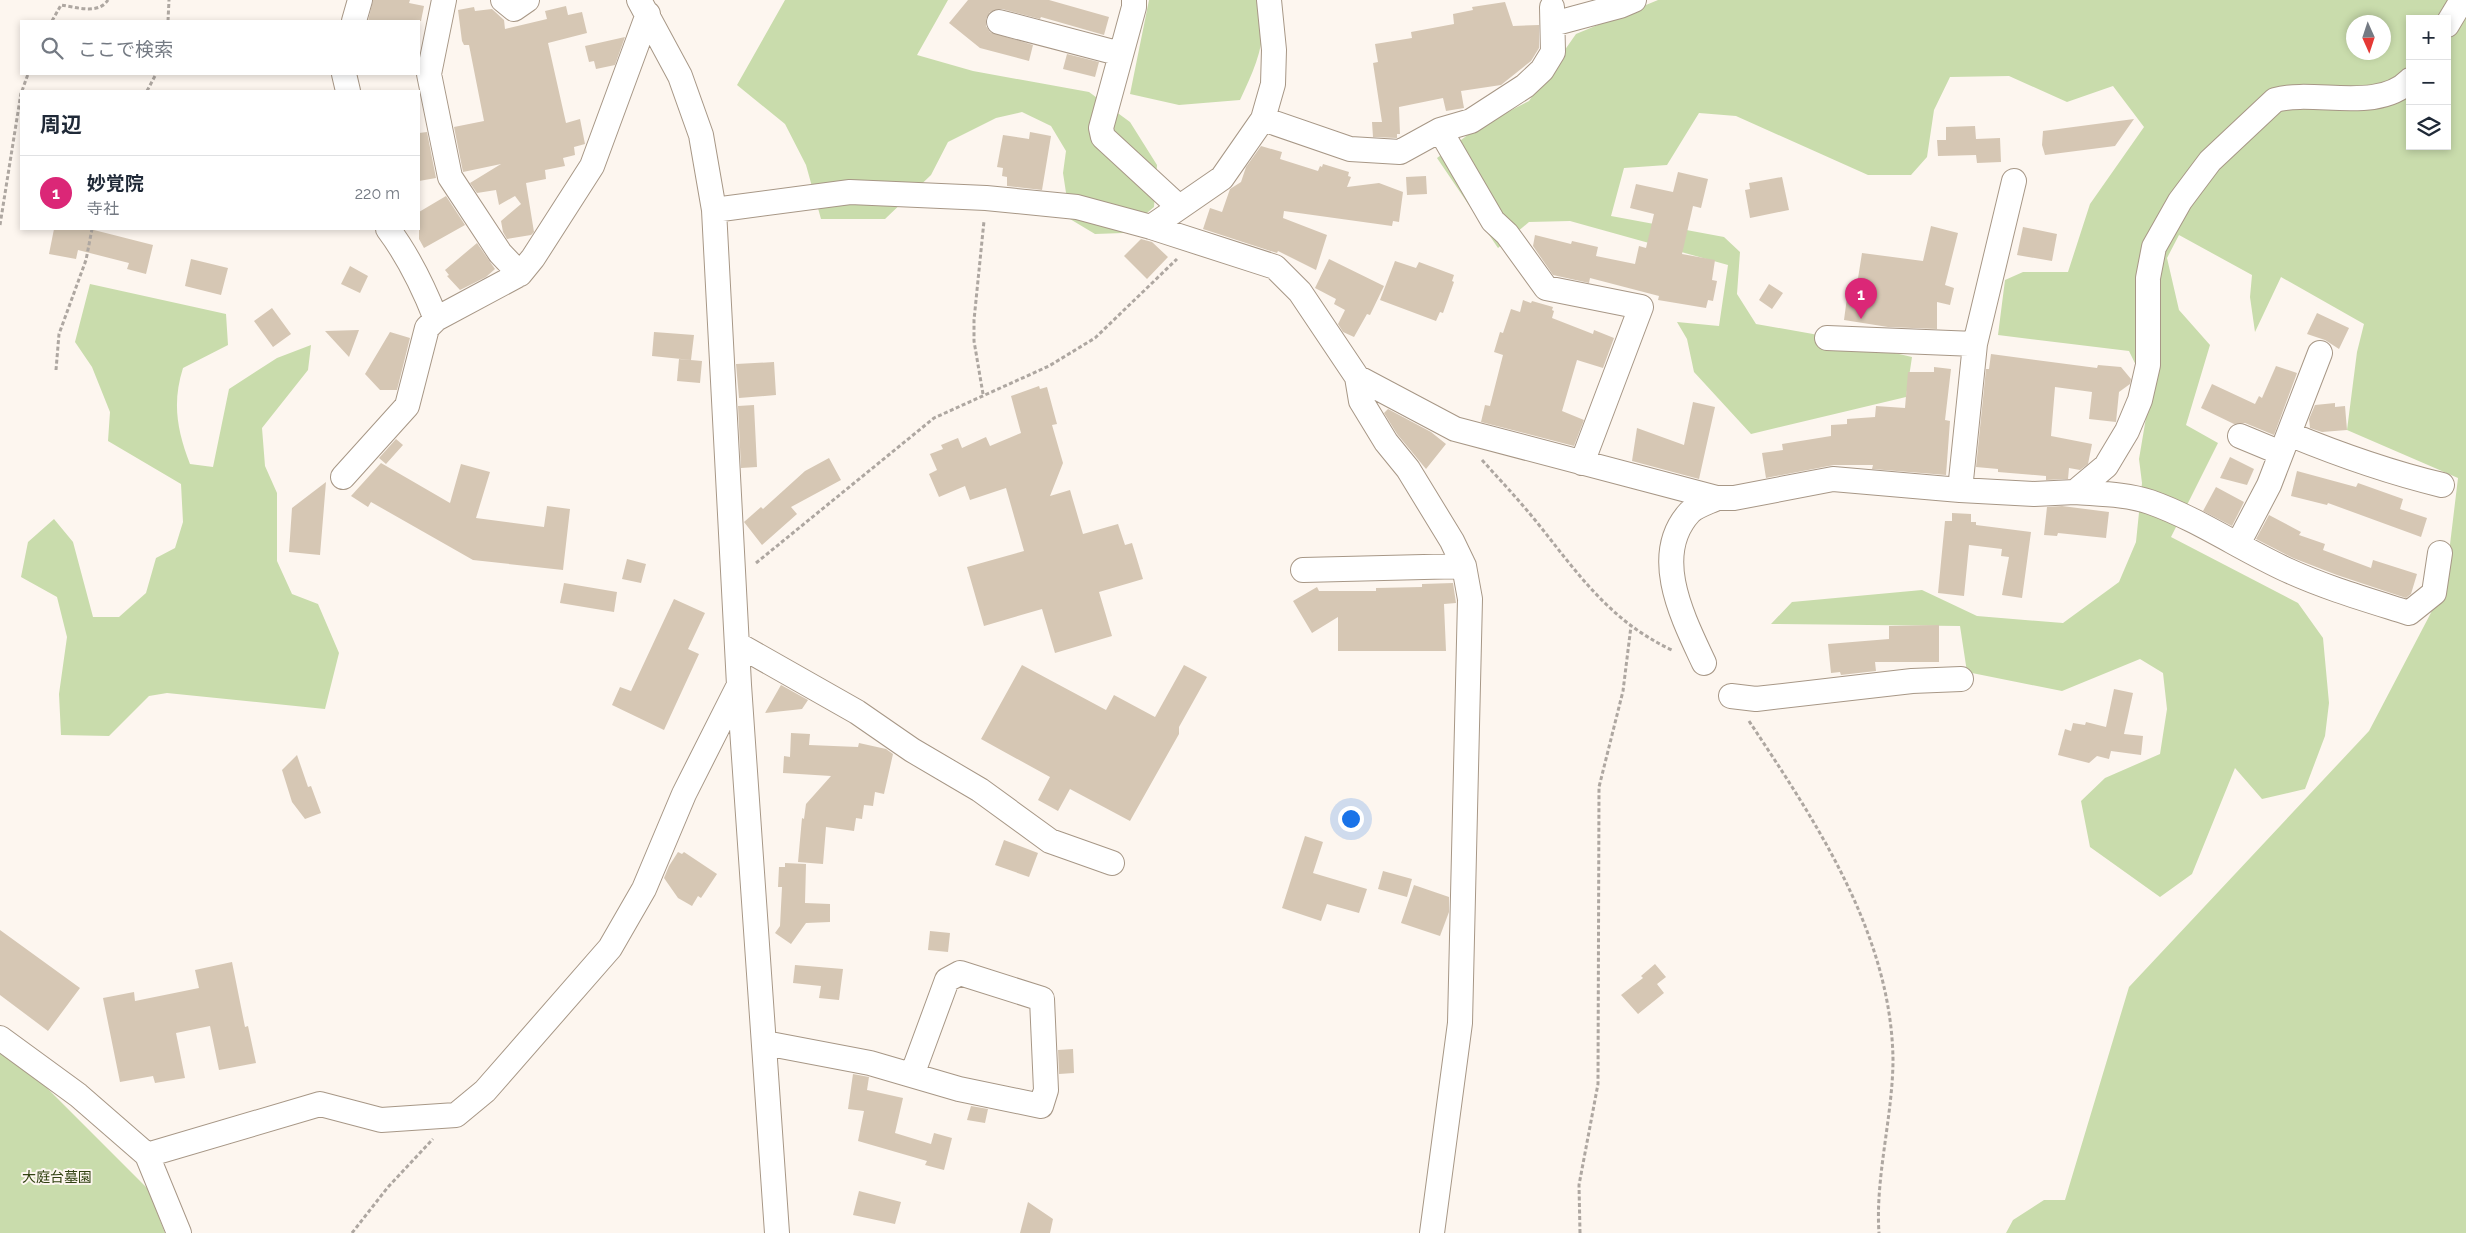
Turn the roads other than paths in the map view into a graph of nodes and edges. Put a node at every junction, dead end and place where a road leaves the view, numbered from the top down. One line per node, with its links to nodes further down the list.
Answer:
1 (360, 0): 11 (street)
2 (444, 0): 24 (street)
3 (503, 0): 4 (street)
4 (527, 0)
5 (1134, 0): 13 (street)
6 (1269, 0): 17 (street)
7 (1634, 0): 18 (street)
8 (2462, 0): 10 (street)
9 (644, 7): 21 (street); 24 (street)
10 (2451, 18)
11 (354, 20)
12 (999, 22): 13 (street)
13 (1121, 54): 20 (street)
14 (344, 75): 16 (street)
15 (2406, 82): 36 (street)
16 (348, 90)
17 (1262, 118): 18 (street); 20 (street)
18 (1440, 130): 32 (street)
19 (2014, 181): 27 (street)
20 (1179, 207): 22 (street)
21 (714, 210): 22 (street); 42 (street)
22 (1152, 227): 29 (street)
23 (389, 230): 25 (street)
24 (520, 274): 25 (street)
25 (436, 319): 33 (street)
26 (1827, 338): 27 (street)
27 (1974, 344): 35 (street)
28 (2320, 353): 31 (street)
29 (1357, 377): 32 (street); 40 (street)
30 (2240, 436): 31 (street)
31 (2285, 443): 34 (street); 38 (street)
32 (1582, 464): 37 (street)
33 (343, 477)
34 (2442, 485)
35 (1960, 490): 36 (street); 37 (street)
36 (2075, 492): 38 (street)
37 (1717, 498): 43 (street)
38 (2238, 544): 39 (street)
39 (2440, 553)
40 (1464, 566): 41 (street); 54 (street)
41 (1303, 570)
42 (737, 644): 45 (street); 47 (street)
43 (1704, 662)
44 (1961, 679): 46 (street)
45 (739, 685): 49 (street); 51 (street)
46 (1732, 696)
47 (1112, 863)
48 (0, 1038): 51 (street)
49 (765, 1043): 50 (street); 53 (street)
50 (912, 1075): 50 (street)
51 (147, 1156): 52 (street)
52 (179, 1233)
53 (778, 1233)
54 (1432, 1233)

